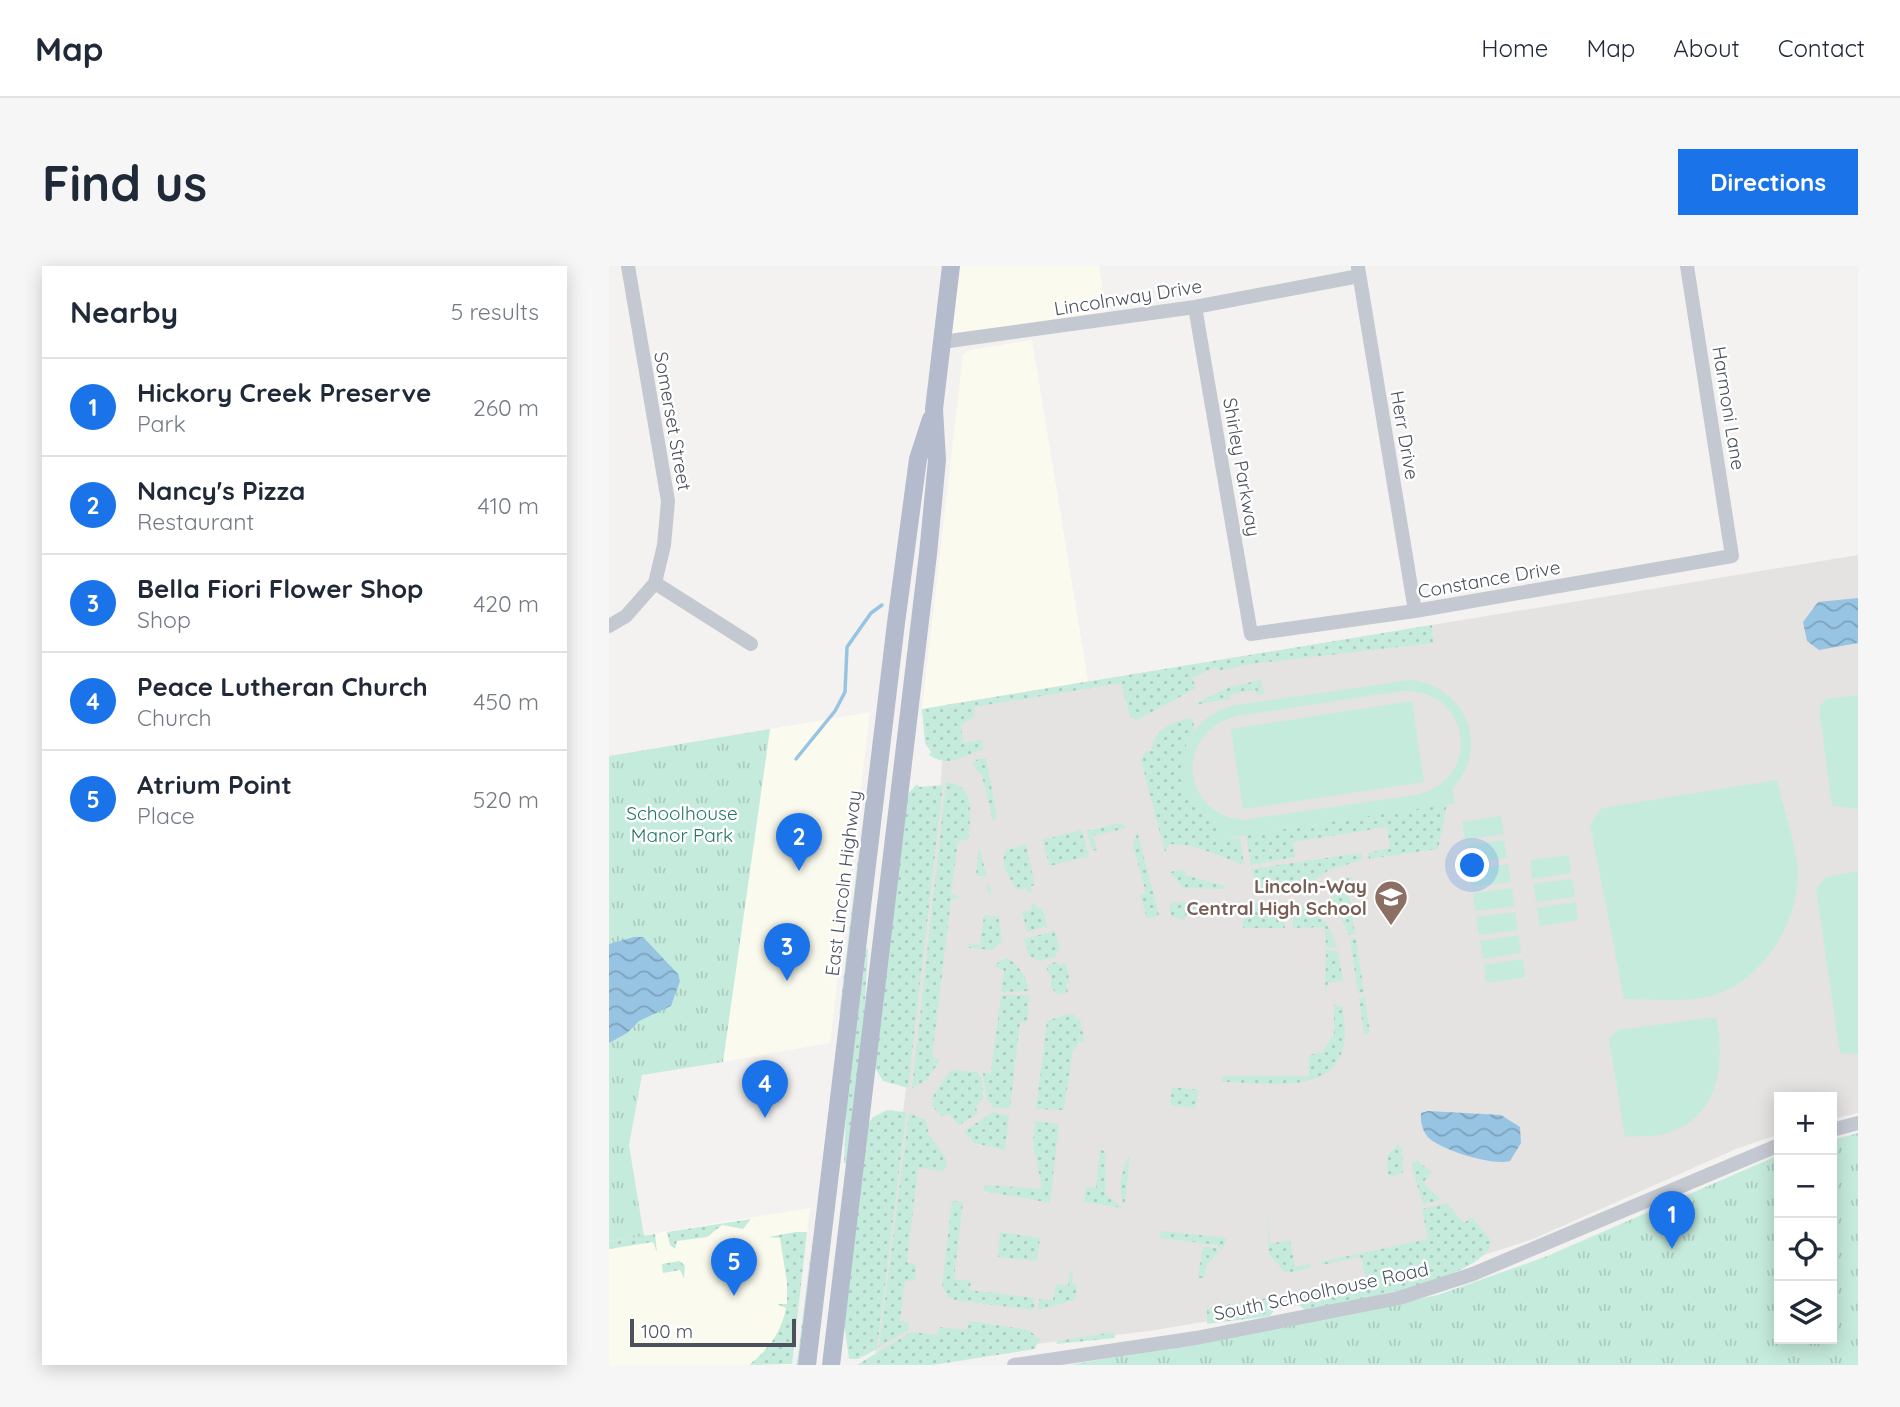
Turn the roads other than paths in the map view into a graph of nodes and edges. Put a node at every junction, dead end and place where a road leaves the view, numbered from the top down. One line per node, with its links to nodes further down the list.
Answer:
1 (628, 266): 9 (street, Somerset Street)
2 (951, 266): 6 (main road, East Lincoln Highway)
3 (1687, 266): 8 (street, Harmoni Lane)
4 (1358, 271): 5 (street, Lincolnway Drive); 10 (street, Herr Drive)
5 (1195, 307): 6 (street, Lincolnway Drive); 12 (street, Shirley Parkway)
6 (942, 342): 7 (main road, East Lincoln Highway)
7 (935, 409): 17 (main road, East Lincoln Highway); 18 (main road, East Lincoln Highway)
8 (1732, 556): 10 (street, Constance Drive)
9 (655, 583): 11 (street); 13 (street)
10 (1415, 611): 12 (street, Constance Drive)
11 (609, 626)
12 (1251, 634)
13 (751, 645)
14 (1858, 1123): 15 (street)
15 (1837, 1129)
16 (1774, 1148): 19 (street, South Schoolhouse Road)
17 (807, 1365)
18 (831, 1365)
19 (1014, 1365)

